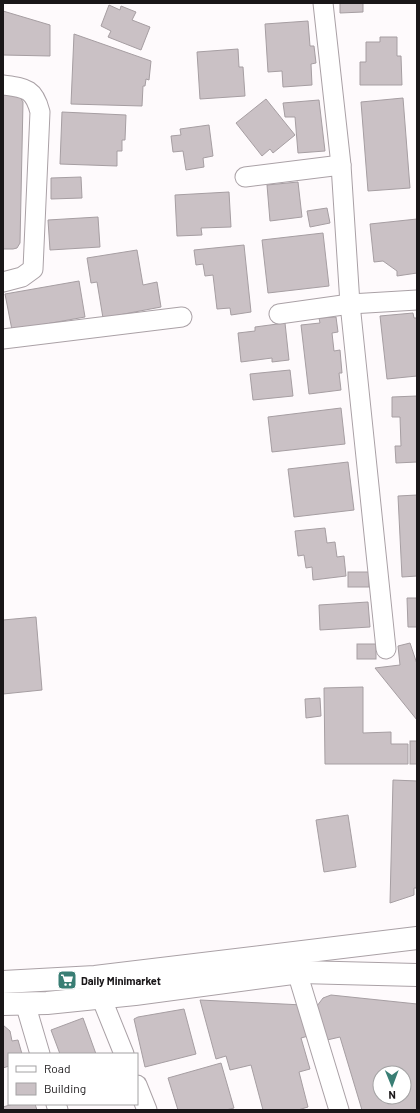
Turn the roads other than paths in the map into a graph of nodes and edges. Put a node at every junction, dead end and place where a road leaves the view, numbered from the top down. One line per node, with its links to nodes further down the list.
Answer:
1 (323, 3): 3 (street)
2 (3, 85): 5 (street)
3 (341, 165): 4 (street); 7 (street)
4 (245, 178)
5 (3, 282)
6 (417, 300): 7 (street)
7 (350, 304): 8 (street); 11 (street)
8 (279, 314)
9 (182, 317): 10 (street)
10 (3, 339)
11 (386, 649)
12 (417, 938): 15 (main road)
13 (297, 972): 14 (main road); 16 (main road); 23 (street)
14 (417, 975)
15 (3, 982)
16 (101, 997): 17 (main road); 20 (street)
17 (25, 1003): 18 (main road); 19 (street)
18 (3, 1004)
19 (40, 1053)
20 (124, 1053)
21 (138, 1087): 22 (street)
22 (148, 1110)
23 (339, 1110)

